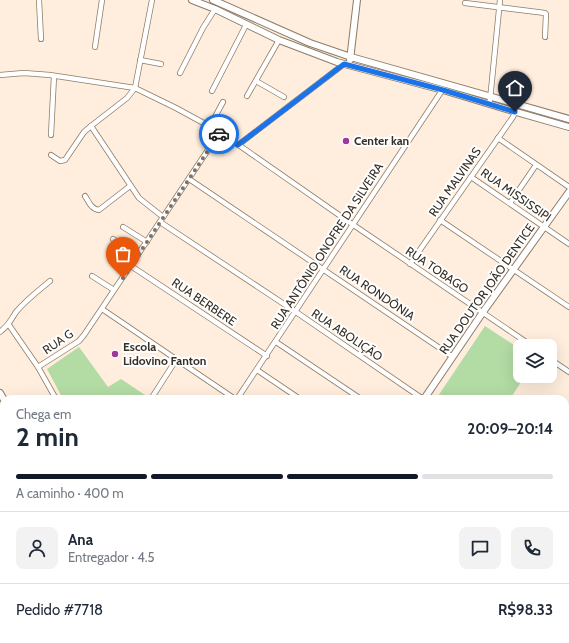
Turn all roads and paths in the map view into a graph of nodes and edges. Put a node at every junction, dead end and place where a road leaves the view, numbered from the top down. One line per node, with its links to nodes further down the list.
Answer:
1 (39, 0): 14 (street)
2 (102, 0): 16 (street)
3 (152, 0): 18 (street)
4 (192, 0): 11 (main road)
5 (213, 0): 8 (main road)
6 (357, 0): 17 (main road)
7 (500, 0): 10 (street)
8 (222, 2): 17 (main road)
9 (465, 3): 10 (street)
10 (499, 8): 13 (street); 30 (street)
11 (215, 9): 12 (main road); 21 (street)
12 (246, 25): 15 (main road); 27 (street)
13 (545, 37)
14 (41, 38)
15 (279, 40): 20 (main road); 24 (street)
16 (95, 47)
17 (351, 57): 20 (main road); 25 (main road)
18 (140, 60): 19 (street); 26 (street)
19 (161, 64)
20 (346, 65): 25 (main road); 45 (street)
21 (180, 73)
22 (0, 75): 23 (street, RUA TOBAGO)
23 (54, 76): 26 (street, RUA TOBAGO); 43 (street)
24 (256, 81): 28 (street); 29 (street)
25 (444, 87): 30 (main road); 33 (main road); 58 (street, RUA ANTÔNIO ONOFRE DA SILVEIRA)
26 (135, 88): 39 (street); 40 (street, RUA TOBAGO)
27 (212, 91)
28 (247, 96)
29 (284, 97)
30 (490, 97): 31 (main road); 33 (street)
31 (507, 101): 34 (main road); 35 (main road)
32 (223, 102): 40 (street)
33 (489, 104): 34 (main road)
34 (506, 109): 36 (main road)
35 (533, 109): 37 (main road); 38 (main road)
36 (515, 112): 37 (main road); 44 (street, RUA MALVINAS)
37 (532, 116): 41 (main road)
38 (569, 119)
39 (91, 126): 46 (street); 50 (street)
40 (210, 126): 42 (street, RUA TOBAGO)
41 (569, 126)
42 (220, 132): 45 (street, RUA TOBAGO); 49 (street, RUA G)
43 (51, 135)
44 (498, 138): 47 (street); 48 (street, RUA MALVINAS)
45 (238, 145): 58 (street, RUA TOBAGO)
46 (51, 155)
47 (536, 165): 51 (street); 54 (street)
48 (471, 177): 54 (street, RUA MISSISSIPI); 56 (street, RUA MALVINAS)
49 (189, 179): 55 (street, RUA G); 67 (street, RUA RONDÔNIA)
50 (130, 186): 53 (street); 55 (street)
51 (569, 187)
52 (569, 192): 60 (main road, RUA DOUTOR JOÃO DENTICE)
53 (85, 196)
54 (510, 203): 60 (street, RUA MISSISSIPI)
55 (163, 217): 57 (street, RUA G)
56 (440, 220): 65 (street, RUA MALVINAS); 68 (street)
57 (160, 222): 62 (street, RUA G); 74 (street, RUA ABOLIÇÃO)
58 (352, 224): 65 (street, RUA TOBAGO); 67 (street, RUA ANTÔNIO ONOFRE DA SILVEIRA)
59 (123, 227): 62 (street)
60 (544, 227): 63 (street, RUA MISSISSIPI); 68 (main road, RUA DOUTOR JOÃO DENTICE)
61 (113, 239): 64 (street)
62 (147, 242): 64 (street, RUA G)
63 (569, 244)
64 (138, 255): 66 (street, RUA G)
65 (410, 264): 75 (street, RUA TOBAGO)
66 (131, 266): 71 (street, RUA G); 80 (street, RUA BERBERE)
67 (323, 269): 74 (street, RUA ANTÔNIO ONOFRE DA SILVEIRA); 81 (street, RUA RONDÔNIA)
68 (513, 269): 72 (street); 75 (main road, RUA DOUTOR JOÃO DENTICE)
69 (92, 276): 71 (street)
70 (50, 281): 76 (street)
71 (114, 290): 73 (street, RUA G)
72 (569, 307)
73 (102, 309): 82 (street); 84 (street, RUA G)
74 (296, 312): 79 (street, RUA ANTÔNIO ONOFRE DA SILVEIRA); 93 (street, RUA ABOLIÇÃO)
75 (483, 312): 78 (street, RUA TOBAGO); 81 (main road, RUA DOUTOR JOÃO DENTICE)
76 (9, 325): 77 (street); 84 (street)
77 (0, 332)
78 (522, 339)
79 (276, 342): 80 (street, RUA ANTÔNIO ONOFRE DA SILVEIRA); 92 (street)
80 (267, 356): 85 (street, RUA ANTÔNIO ONOFRE DA SILVEIRA)
81 (453, 357): 94 (main road, RUA DOUTOR JOÃO DENTICE)
82 (176, 360): 88 (street); 89 (street)
83 (557, 364): 86 (street)
84 (38, 367): 87 (street)
85 (257, 370): 90 (street, RUA ANTÔNIO ONOFRE DA SILVEIRA); 91 (street)
86 (569, 372)
87 (54, 395)
88 (154, 395)
89 (228, 395)
90 (236, 395)
91 (294, 395)
92 (355, 395)
93 (418, 395)
94 (427, 395)

